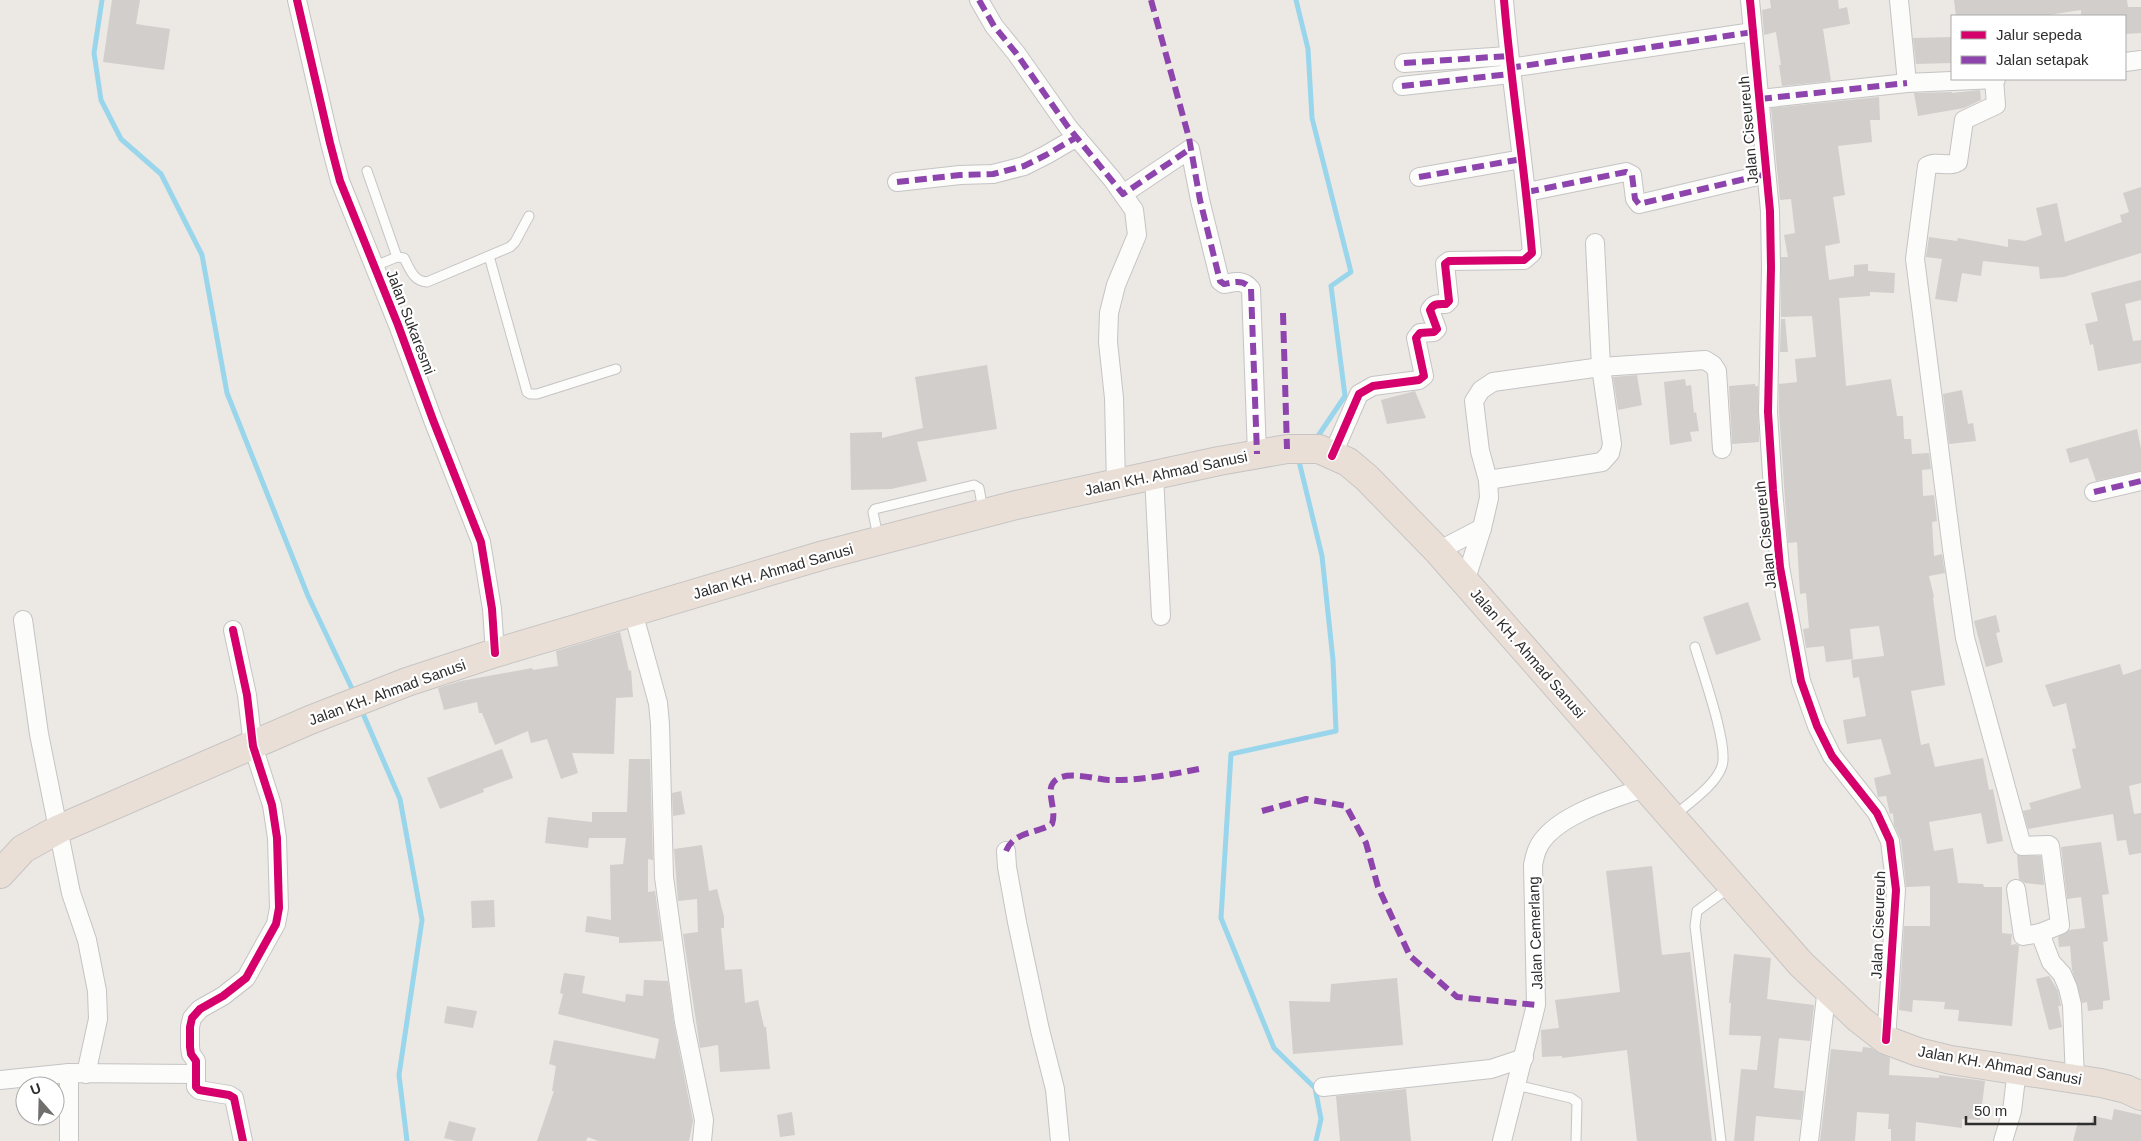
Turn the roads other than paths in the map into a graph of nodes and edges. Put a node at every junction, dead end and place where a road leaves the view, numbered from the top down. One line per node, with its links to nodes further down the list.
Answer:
1 (297, 0): 28 (street, Jalan Sukaresmi)
2 (979, 0): 16 (street)
3 (1504, 0): 10 (street)
4 (1750, 0): 6 (street, Jalan Ciseureuh)
5 (1899, 0): 13 (street)
6 (1753, 32): 10 (street); 15 (street, Jalan Ciseureuh)
7 (2141, 60): 8 (street)
8 (2126, 62)
9 (1404, 63): 10 (street)
10 (1509, 66): 14 (street); 17 (street)
11 (1973, 80): 13 (street)
12 (1995, 80): 56 (street)
13 (1907, 83): 15 (street)
14 (1402, 86)
15 (1760, 99): 19 (street, Jalan Ciseureuh)
16 (1077, 137): 21 (street); 23 (street)
17 (1522, 159): 20 (street); 22 (street)
18 (367, 171): 27 (lane)
19 (1766, 174): 22 (street); 58 (street, Jalan Ciseureuh)
20 (1419, 177)
21 (898, 182)
22 (1527, 192): 32 (street)
23 (1123, 194): 33 (street); 37 (street)
24 (529, 216): 26 (lane)
25 (1595, 243): 29 (street)
26 (489, 256): 27 (lane); 30 (lane)
27 (397, 257): 28 (lane)
28 (375, 266): 47 (street, Jalan Sukaresmi)
29 (1601, 366): 31 (street); 35 (street); 35 (street)
30 (616, 369)
31 (1722, 449)
32 (1326, 453): 33 (highway, Jalan KH. Ahmad Sanusi); 40 (highway, Jalan KH. Ahmad Sanusi)
33 (1256, 454): 34 (highway, Jalan KH. Ahmad Sanusi)
34 (1154, 475): 37 (highway, Jalan KH. Ahmad Sanusi); 43 (street)
35 (1488, 480): 39 (street)
36 (2141, 481): 38 (street)
37 (1116, 484): 42 (highway, Jalan KH. Ahmad Sanusi)
38 (2094, 492)
39 (1482, 528): 40 (street); 41 (street)
40 (1438, 551): 41 (highway, Jalan KH. Ahmad Sanusi)
41 (1465, 582): 49 (highway, Jalan KH. Ahmad Sanusi)
42 (633, 612): 47 (highway, Jalan KH. Ahmad Sanusi); 70 (street)
43 (1161, 616)
44 (22, 620): 51 (street)
45 (233, 630): 48 (street)
46 (1695, 647): 50 (lane)
47 (495, 653): 48 (highway, Jalan KH. Ahmad Sanusi)
48 (253, 746): 51 (highway, Jalan KH. Ahmad Sanusi); 62 (street)
49 (1645, 788): 50 (highway, Jalan KH. Ahmad Sanusi); 59 (street, Jalan Cemerlang)
50 (1673, 817): 54 (highway, Jalan KH. Ahmad Sanusi)
51 (59, 829): 53 (highway, Jalan KH. Ahmad Sanusi); 61 (street)
52 (1006, 851): 71 (street)
53 (0, 874)
54 (1732, 886): 57 (highway, Jalan KH. Ahmad Sanusi); 74 (lane)
55 (2016, 889): 56 (street)
56 (2040, 933): 63 (street)
57 (1827, 988): 58 (highway, Jalan KH. Ahmad Sanusi); 75 (street)
58 (1886, 1040): 60 (highway, Jalan KH. Ahmad Sanusi)
59 (1524, 1058): 65 (street, Jalan Cemerlang); 66 (street)
60 (2017, 1070): 63 (highway, Jalan KH. Ahmad Sanusi); 76 (street)
61 (77, 1074): 62 (street); 64 (street); 68 (street)
62 (196, 1074): 69 (street)
63 (2074, 1079): 67 (highway, Jalan KH. Ahmad Sanusi)
64 (0, 1080)
65 (1516, 1085): 72 (street, Jalan Cemerlang); 73 (lane)
66 (1323, 1087)
67 (2141, 1096)
68 (69, 1141)
69 (243, 1141)
70 (702, 1141)
71 (1060, 1141)
72 (1502, 1141)
73 (1576, 1141)
74 (1721, 1141)
75 (1809, 1141)
76 (2003, 1141)

